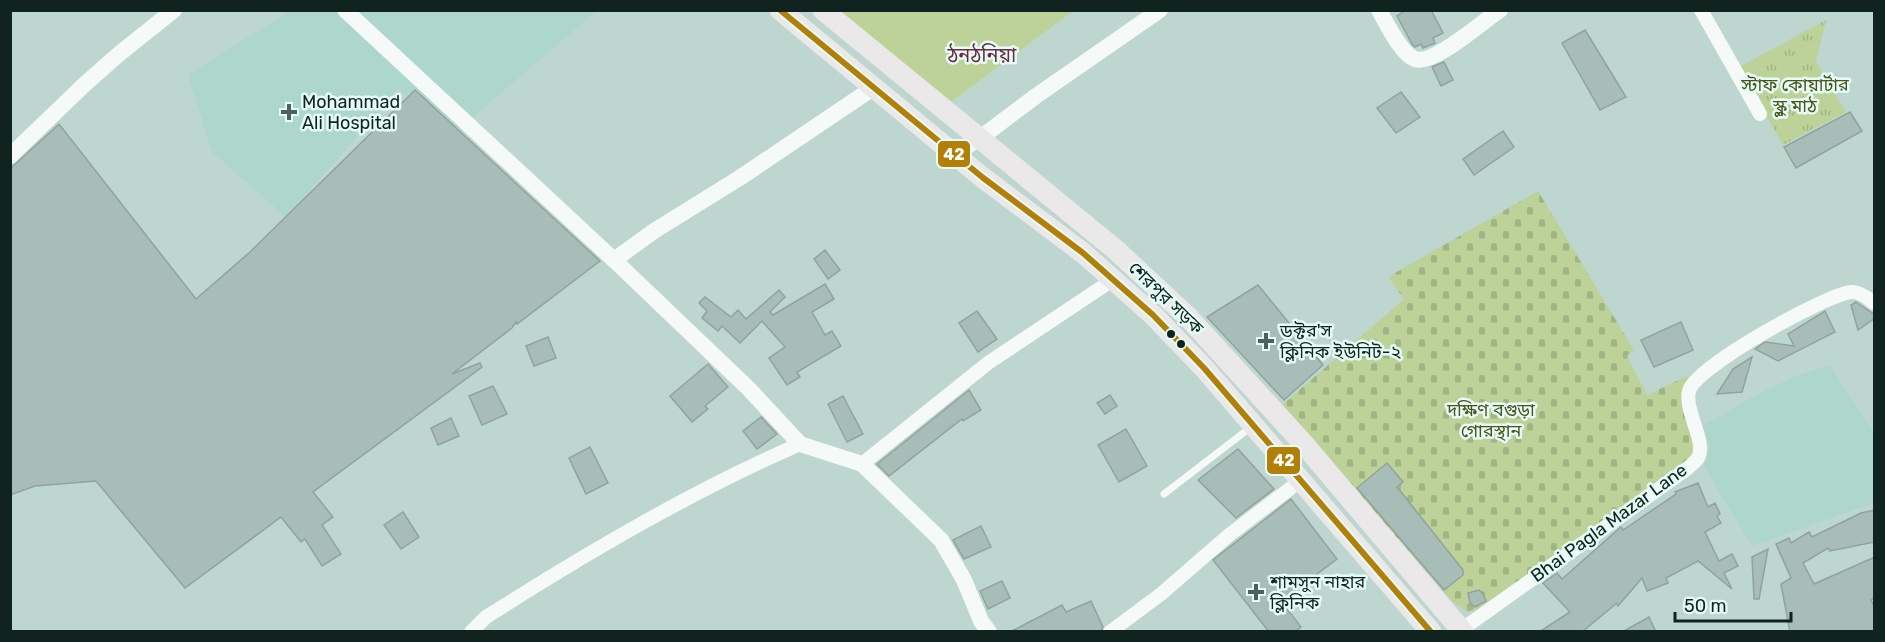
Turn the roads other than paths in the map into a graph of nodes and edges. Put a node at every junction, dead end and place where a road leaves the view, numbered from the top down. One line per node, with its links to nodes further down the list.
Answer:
1 (174, 10): 13 (street)
2 (345, 10): 14 (street)
3 (780, 10): 9 (highway, শেরপুর সড়ক)
4 (823, 10): 11 (highway, শেরপুর সড়ক)
5 (1161, 10): 11 (street)
6 (1379, 10): 7 (street)
7 (1500, 10)
8 (1701, 10): 10 (street)
9 (873, 88): 12 (highway, শেরপুর সড়ক); 14 (street)
10 (1760, 114)
11 (979, 139): 12 (street); 22 (highway, শেরপুর সড়ক)
12 (954, 154): 15 (highway, শেরপুর সড়ক)
13 (10, 156)
14 (614, 260): 18 (street)
15 (1114, 279): 17 (highway, শেরপুর সড়ক); 19 (street)
16 (1875, 303): 22 (street, Bhai Pagla Mazar Lane)
17 (1253, 426): 20 (highway, শেরপুর সড়ক); 21 (lane)
18 (800, 444): 19 (street); 23 (street)
19 (862, 464): 24 (street)
20 (1300, 481): 25 (street); 26 (highway, শেরপুর সড়ক)
21 (1164, 494)
22 (1462, 631)
23 (471, 632)
24 (989, 632)
25 (1110, 632)
26 (1431, 632)

